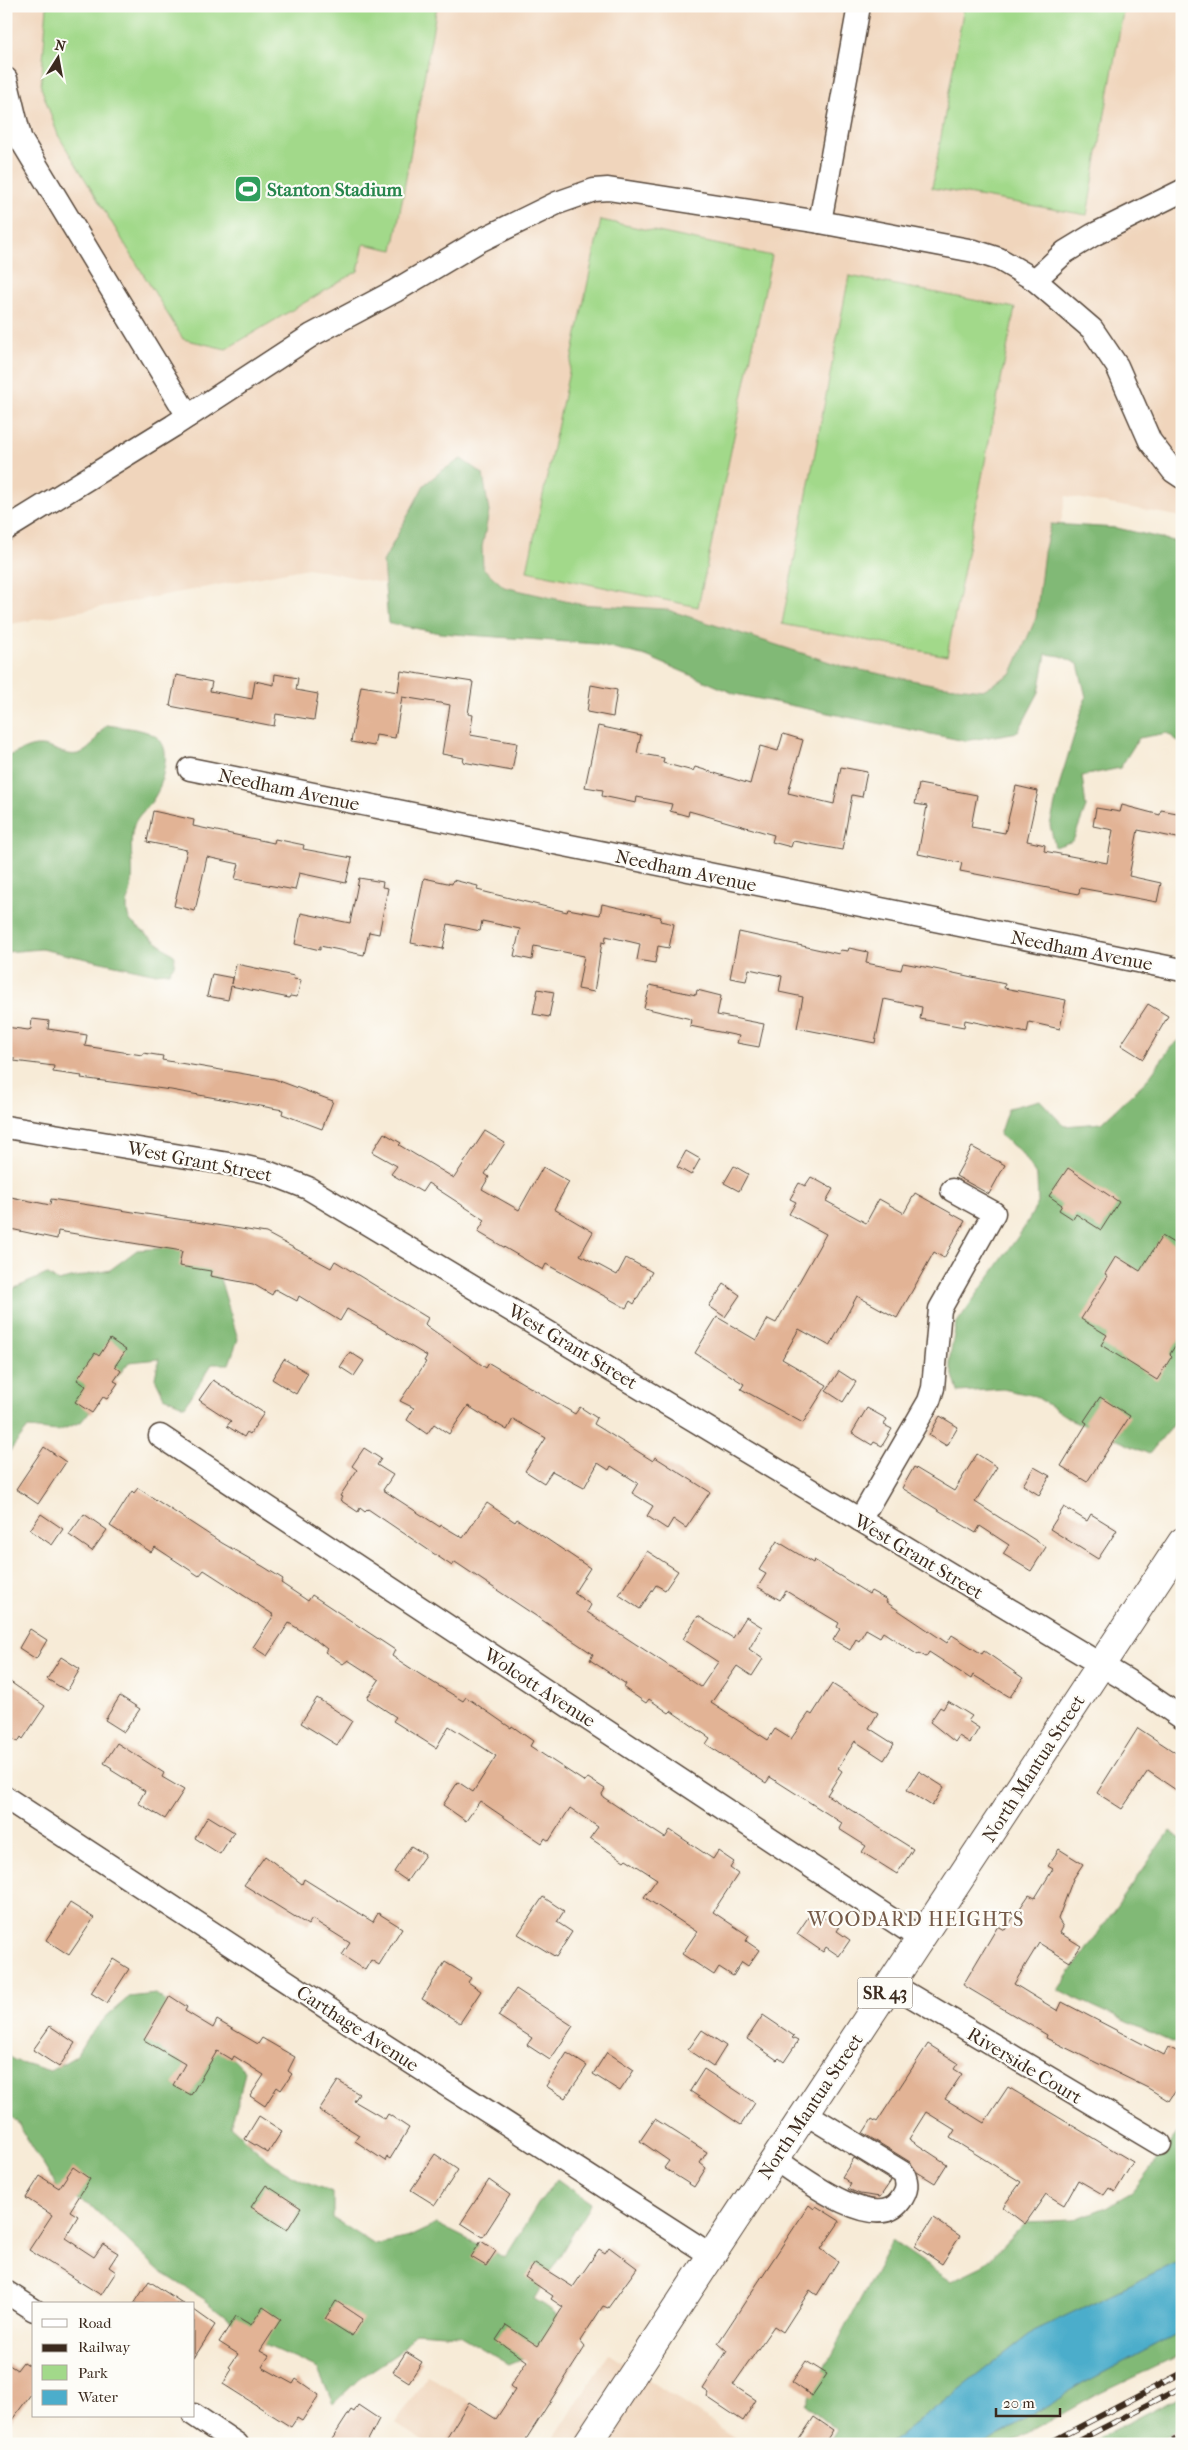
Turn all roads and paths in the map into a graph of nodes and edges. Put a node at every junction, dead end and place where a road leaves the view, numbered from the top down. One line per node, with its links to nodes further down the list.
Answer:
1 (859, 6): 6 (street)
2 (6, 79): 4 (street)
3 (6, 123): 4 (street)
4 (21, 140): 8 (street)
5 (1182, 191): 7 (street)
6 (820, 222): 7 (street); 8 (street)
7 (1034, 280): 9 (street)
8 (188, 416): 10 (street)
9 (1182, 477)
10 (6, 529)
11 (190, 769): 12 (street, Needham Avenue)
12 (1182, 970)
13 (6, 1127): 16 (street, West Grant Street)
14 (952, 1190): 16 (street)
15 (160, 1436): 21 (street, Wolcott Avenue)
16 (860, 1520): 18 (street, West Grant Street)
17 (1182, 1542): 18 (main road, North Mantua Street / SR 43)
18 (1101, 1665): 19 (street, West Grant Street); 21 (main road, North Mantua Street / SR 43)
19 (1182, 1718)
20 (6, 1798): 26 (street, Carthage Avenue)
21 (921, 1938): 22 (main road, North Mantua Street / SR 43)
22 (891, 1984): 23 (main road, North Mantua Street / SR 43); 24 (street, Riverside Court)
23 (805, 2113): 25 (main road, North Mantua Street / SR 43); 25 (street)
24 (1160, 2144)
25 (775, 2159): 26 (main road, North Mantua Street / SR 43)
26 (712, 2256): 32 (main road, North Mantua Street / SR 43)
27 (6, 2292): 28 (street)
28 (32, 2309)
29 (195, 2416): 31 (street)
30 (1182, 2434): 33 (path)
31 (238, 2444)
32 (587, 2444)
33 (1164, 2444)

